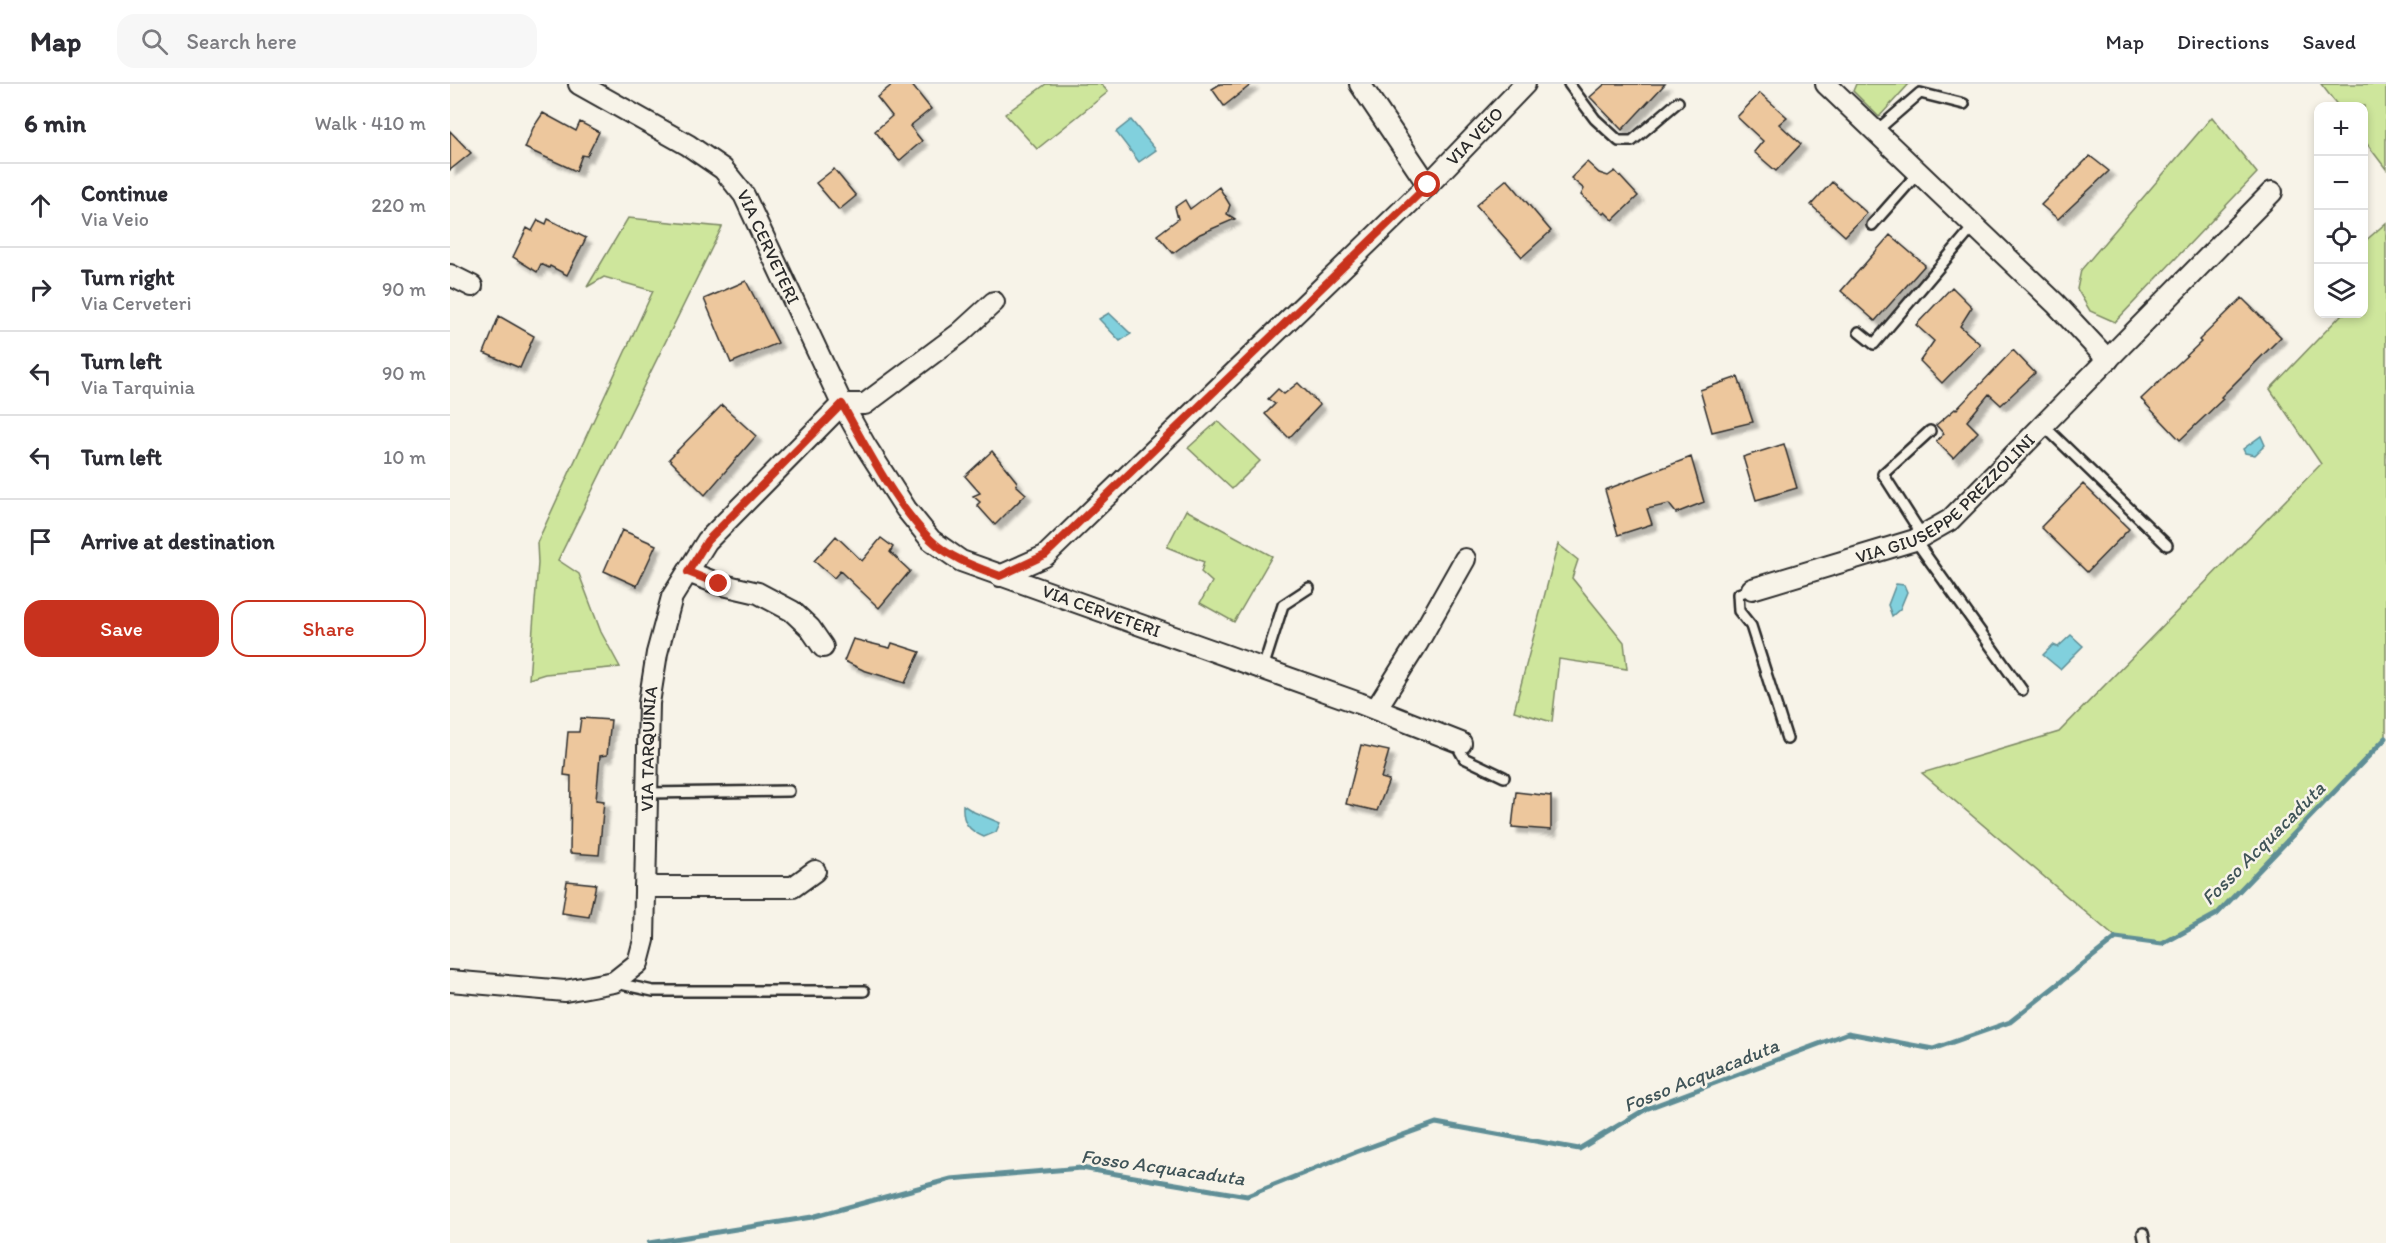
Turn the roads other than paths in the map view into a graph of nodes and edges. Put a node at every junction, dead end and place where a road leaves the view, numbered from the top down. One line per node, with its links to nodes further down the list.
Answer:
1 (579, 84): 19 (street, VIA CERVETERI)
2 (1359, 84): 10 (street)
3 (1525, 84): 10 (street, VIA VEIO)
4 (1569, 84): 6 (lane)
5 (1826, 84): 8 (street)
6 (1678, 102)
7 (1964, 104): 8 (lane)
8 (1875, 132): 9 (street)
9 (1918, 173): 12 (lane); 13 (street)
10 (1428, 185): 26 (street, VIA VEIO)
11 (2272, 192): 18 (street, VIA GIUSEPPE PREZZOLINI)
12 (1872, 225)
13 (1974, 226): 17 (lane); 18 (street)
14 (450, 276): 15 (street)
15 (472, 286)
16 (994, 302): 19 (street)
17 (1859, 332)
18 (2108, 360): 20 (street, VIA GIUSEPPE PREZZOLINI)
19 (842, 404): 25 (street, VIA TARQUINIA); 26 (street, VIA CERVETERI)
20 (2043, 425): 22 (street, VIA GIUSEPPE PREZZOLINI); 23 (lane)
21 (1930, 431): 22 (lane)
22 (1919, 538): 28 (street, VIA GIUSEPPE PREZZOLINI); 31 (lane)
23 (2167, 545)
24 (1465, 559): 32 (street)
25 (688, 572): 29 (street); 37 (street, VIA TARQUINIA)
26 (1000, 576): 30 (street, VIA CERVETERI)
27 (1309, 588): 30 (lane)
28 (1752, 590): 33 (lane)
29 (823, 647)
30 (1263, 668): 32 (street, VIA CERVETERI)
31 (2022, 690)
32 (1376, 709): 34 (street, VIA CERVETERI)
33 (1787, 739)
34 (1461, 743): 35 (lane)
35 (1504, 777)
36 (789, 791): 37 (lane)
37 (647, 793): 39 (street, VIA TARQUINIA)
38 (815, 872): 39 (street)
39 (645, 887): 41 (street, VIA TARQUINIA)
40 (450, 981): 41 (street, VIA TARQUINIA)
41 (615, 982): 42 (lane)
42 (864, 991)

